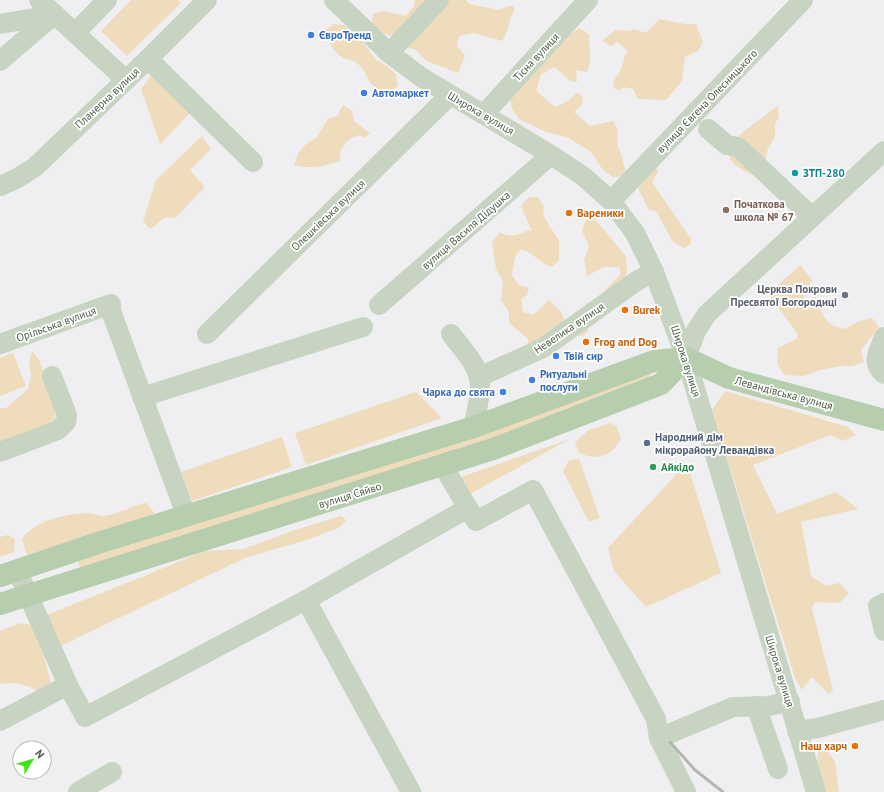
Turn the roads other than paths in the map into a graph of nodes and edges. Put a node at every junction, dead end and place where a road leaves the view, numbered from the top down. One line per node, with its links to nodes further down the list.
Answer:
1 (40, 0): 8 (street)
2 (107, 0): 10 (street)
3 (206, 0): 12 (street, Планерна вулиця)
4 (439, 0): 11 (street)
5 (588, 0): 16 (street, Тісна вулиця)
6 (803, 0): 22 (street, вулиця Євгена Олесницького)
7 (343, 3): 11 (street, Широка вулиця)
8 (54, 14): 9 (street); 10 (street); 13 (street)
9 (0, 24)
10 (75, 33): 14 (street)
11 (389, 53): 15 (street, Широка вулиця)
12 (148, 59): 14 (street, Планерна вулиця); 20 (street)
13 (0, 61)
14 (126, 80): 21 (street, Планерна вулиця)
15 (450, 95): 16 (street, Широка вулиця); 27 (street, Олешківська вулиця)
16 (484, 114): 19 (street, Широка вулиця)
17 (708, 129): 23 (street)
18 (884, 151): 23 (street, вулиця Сяйво)
19 (552, 155): 22 (street, Широка вулиця); 25 (street, вулиця Василя Дідушка)
20 (253, 162)
21 (0, 186)
22 (611, 201): 24 (street, Широка вулиця)
23 (812, 217): 31 (street, вулиця Сяйво)
24 (654, 272): 31 (street, Широка вулиця); 34 (street, Невелика вулиця)
25 (380, 305)
26 (362, 327): 35 (street)
27 (207, 334)
28 (451, 334): 34 (street)
29 (884, 337): 32 (street)
30 (0, 344): 35 (street, Орільська вулиця)
31 (686, 358): 36 (main road, Левандівська вулиця); 37 (main road); 39 (main road, вулиця Сяйво); 49 (street, Широка вулиця)
32 (884, 374)
33 (52, 376): 38 (street)
34 (479, 377): 37 (street)
35 (142, 397): 41 (street)
36 (884, 420)
37 (474, 427): 41 (main road)
38 (0, 452)
39 (443, 466): 40 (street); 43 (main road, вулиця Сяйво)
40 (468, 508): 44 (street); 54 (street)
41 (186, 515): 42 (main road)
42 (9, 573): 43 (street)
43 (28, 594): 46 (main road, вулиця Сяйво); 48 (street)
44 (306, 600): 48 (street); 58 (street)
45 (884, 603): 47 (street)
46 (0, 604)
47 (884, 631)
48 (68, 685): 52 (street)
49 (790, 701): 50 (street); 53 (street, Широка вулиця)
50 (756, 706): 54 (street); 55 (street)
51 (884, 710): 53 (street)
52 (0, 721)
53 (797, 731): 60 (street, Широка вулиця)
54 (659, 738): 59 (street)
55 (778, 769)
56 (112, 772): 57 (street)
57 (78, 792)
58 (411, 792)
59 (686, 792)
60 (816, 792)

